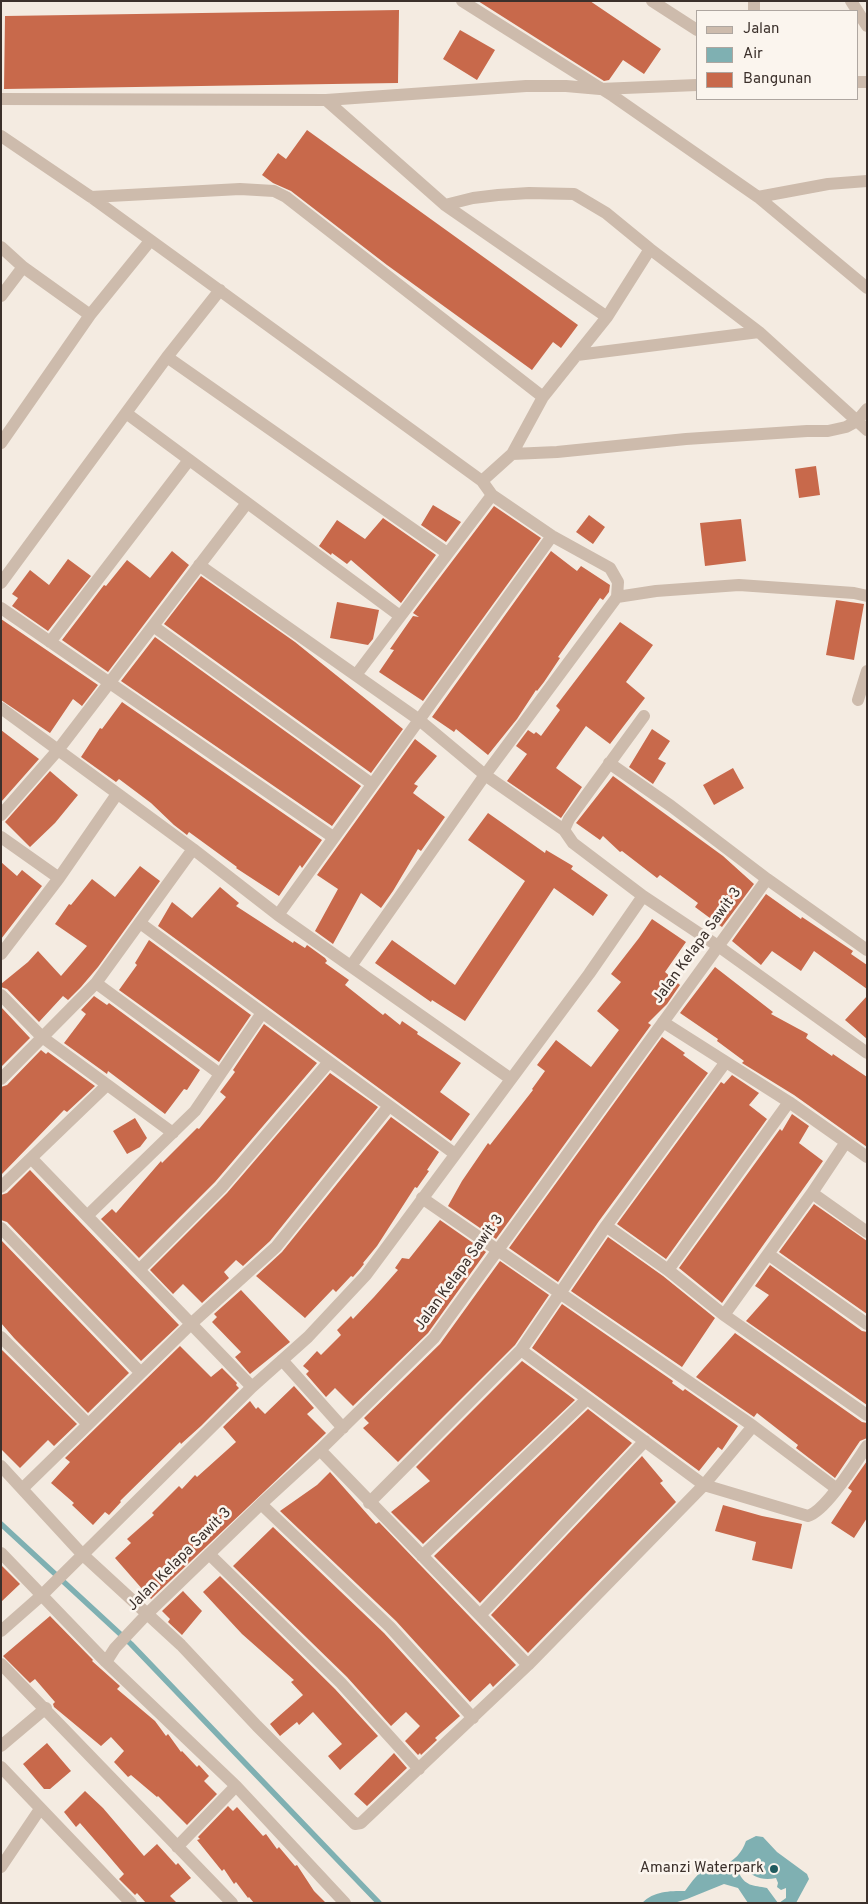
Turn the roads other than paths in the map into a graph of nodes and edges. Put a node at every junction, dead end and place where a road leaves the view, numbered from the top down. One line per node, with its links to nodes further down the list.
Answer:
1 (462, 1): 7 (street)
2 (652, 1): 5 (street)
3 (858, 12): 4 (street)
4 (867, 26)
5 (696, 29)
6 (696, 85): 7 (street)
7 (600, 89): 9 (street); 13 (street)
8 (1, 99): 9 (street)
9 (326, 100): 14 (street)
10 (1, 136): 12 (street)
11 (867, 181): 13 (street)
12 (92, 197): 15 (street); 27 (street)
13 (758, 197): 19 (street)
14 (446, 205): 17 (street); 23 (street)
15 (150, 240): 20 (street); 22 (street)
16 (1, 247): 18 (street)
17 (650, 249): 23 (street); 24 (street)
18 (23, 267): 21 (street); 22 (street)
19 (867, 288)
20 (220, 290): 26 (street); 35 (street)
21 (1, 296)
22 (90, 315): 32 (street)
23 (607, 317): 25 (street)
24 (759, 332): 25 (street); 30 (street)
25 (577, 355): 27 (street)
26 (167, 357): 29 (street); 39 (street)
27 (543, 397): 33 (street)
28 (867, 409): 30 (street)
29 (126, 413): 34 (street); 41 (street)
30 (857, 421): 31 (street); 33 (street)
31 (867, 430)
32 (1, 443)
33 (512, 454): 35 (street)
34 (189, 460): 37 (street); 47 (street)
35 (482, 480): 36 (street)
36 (492, 495): 38 (street); 39 (street)
37 (247, 502): 40 (street); 45 (street)
38 (552, 536): 43 (street); 54 (street)
39 (447, 553): 45 (street)
40 (200, 565): 46 (street); 49 (street)
41 (1, 583)
42 (867, 596): 43 (street)
43 (617, 597): 57 (street)
44 (1, 608): 47 (street)
45 (400, 616): 49 (street)
46 (153, 626): 50 (street); 58 (street)
47 (50, 642): 50 (street)
48 (867, 670): 51 (street)
49 (356, 676): 54 (street)
50 (110, 683): 55 (street); 63 (street)
51 (858, 700)
52 (1, 708): 55 (street)
53 (644, 716): 56 (street)
54 (418, 719): 57 (street); 58 (street)
55 (58, 750): 59 (street); 60 (street)
56 (609, 762): 61 (street); 66 (street)
57 (486, 775): 61 (street); 73 (street)
58 (372, 784): 63 (street)
59 (117, 794): 64 (street); 65 (street)
60 (1, 815)
61 (564, 830): 67 (street)
62 (1, 837): 65 (street)
63 (333, 838): 68 (street)
64 (193, 849): 68 (street); 69 (street)
65 (59, 878): 72 (street)
66 (767, 879): 70 (street, Jalan Kelapa Sawit 3); 71 (street)
67 (643, 896): 70 (street); 84 (street)
68 (278, 914): 73 (street)
69 (140, 923): 74 (street); 76 (street)
70 (718, 946): 77 (street, Jalan Kelapa Sawit 3); 79 (street)
71 (867, 950)
72 (1, 954)
73 (351, 966): 84 (street)
74 (96, 983): 78 (street); 82 (street)
75 (1, 995): 78 (street)
76 (262, 1013): 80 (street); 82 (street)
77 (663, 1022): 81 (street); 100 (street, Jalan Kelapa Sawit 3)
78 (42, 1037): 83 (street); 85 (street)
79 (867, 1053)
80 (329, 1062): 87 (street); 102 (street)
81 (725, 1063): 86 (street); 97 (street)
82 (220, 1074): 88 (street)
83 (1, 1079)
84 (511, 1079): 90 (street)
85 (106, 1084): 88 (street); 92 (street)
86 (788, 1102): 89 (street); 103 (street)
87 (389, 1106): 90 (street); 106 (street)
88 (172, 1133): 96 (street)
89 (846, 1142): 91 (street); 94 (street)
90 (455, 1154): 95 (street)
91 (867, 1157)
92 (32, 1158): 93 (street); 96 (street)
93 (1, 1187)
94 (812, 1193): 99 (street); 101 (street)
95 (422, 1198): 100 (street); 110 (street)
96 (87, 1216): 102 (street)
97 (606, 1226): 103 (street); 104 (street)
98 (1, 1228): 111 (street)
99 (867, 1232)
100 (498, 1250): 104 (street); 117 (street, Jalan Kelapa Sawit 3)
101 (768, 1254): 105 (street); 107 (street)
102 (139, 1270): 106 (street)
103 (668, 1270): 105 (street)
104 (562, 1293): 109 (street); 116 (street)
105 (724, 1315): 114 (street)
106 (192, 1323): 111 (street); 112 (street)
107 (867, 1324)
108 (1, 1337): 115 (street)
109 (521, 1350): 113 (street); 125 (street)
110 (282, 1360): 112 (street); 117 (street)
111 (140, 1372): 115 (street)
112 (252, 1387): 128 (street)
113 (587, 1399): 118 (street); 130 (street)
114 (867, 1415)
115 (88, 1424): 123 (street)
116 (753, 1426): 122 (street); 124 (street)
117 (343, 1428): 120 (street, Jalan Kelapa Sawit 3)
118 (645, 1441): 122 (street); 133 (street)
119 (867, 1446): 124 (street)
120 (320, 1450): 125 (street); 126 (street, Jalan Kelapa Sawit 3)
121 (1, 1466): 123 (street)
122 (704, 1485): 124 (street); 137 (street)
123 (22, 1488): 128 (street)
124 (837, 1488)
125 (370, 1503): 130 (street)
126 (261, 1504): 129 (street, Jalan Kelapa Sawit 3); 139 (street)
127 (1, 1553): 131 (street)
128 (82, 1554): 131 (street); 132 (street)
129 (209, 1554): 132 (street, Jalan Kelapa Sawit 3); 142 (street)
130 (422, 1556): 133 (street)
131 (46, 1590): 134 (street); 135 (street)
132 (147, 1614): 135 (street, Jalan Kelapa Sawit 3); 142 (street)
133 (480, 1615): 137 (street)
134 (1, 1631)
135 (106, 1662): 143 (street)
136 (1, 1664): 138 (street)
137 (528, 1666): 139 (street)
138 (46, 1708): 140 (street); 145 (street)
139 (473, 1718): 142 (street)
140 (1, 1746)
141 (1, 1768): 144 (street)
142 (419, 1769)
143 (236, 1786): 145 (street); 149 (street)
144 (40, 1809): 146 (street); 147 (street)
145 (177, 1847): 148 (street)
146 (1, 1867)
147 (131, 1903)
148 (232, 1903)
149 (345, 1903)

